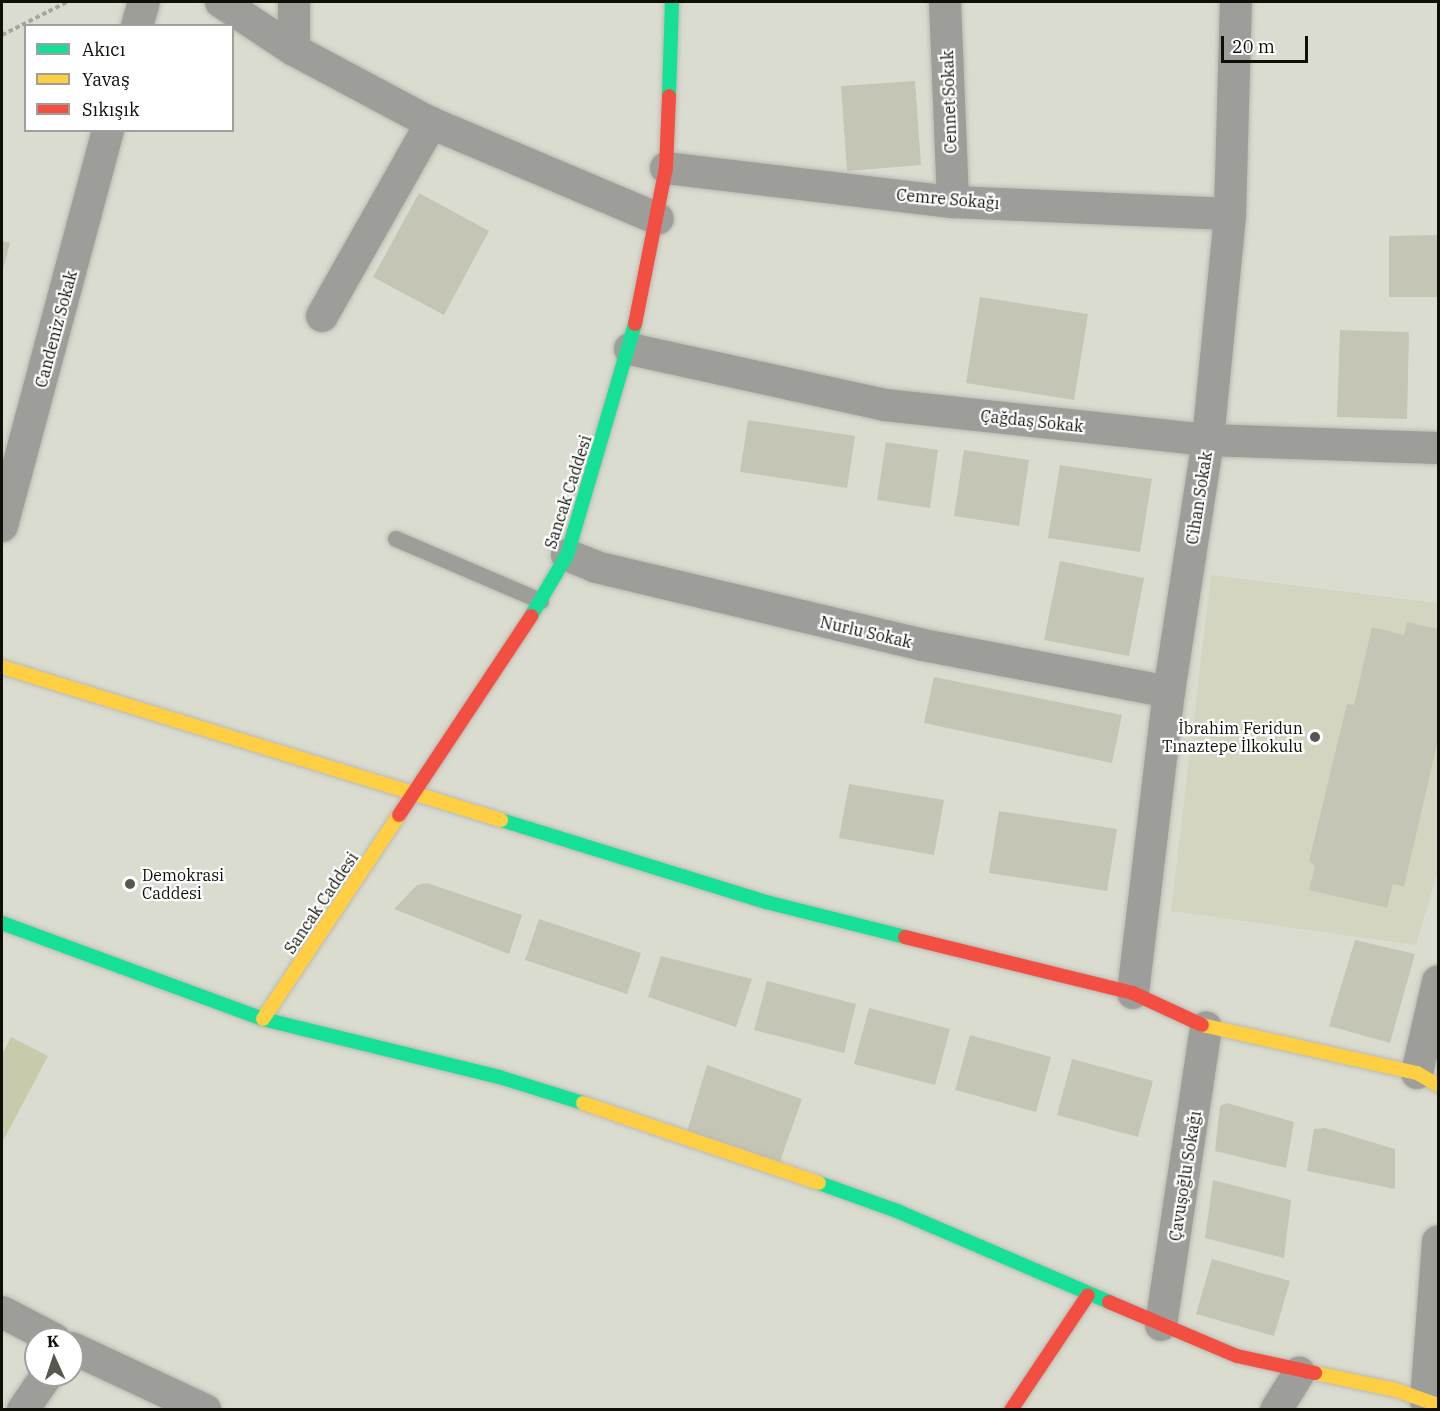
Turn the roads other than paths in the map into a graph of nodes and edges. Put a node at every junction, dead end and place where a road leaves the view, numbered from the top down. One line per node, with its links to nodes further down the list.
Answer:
1 (144, 2): 7 (street)
2 (221, 2): 8 (street)
3 (294, 2): 8 (street)
4 (672, 2): 11 (street, Sancak Caddesi)
5 (945, 2): 12 (street, Cennet Sokak)
6 (1236, 2): 13 (street, Cihan Sokak)
7 (138, 24)
8 (294, 50): 9 (street)
9 (431, 123): 14 (street); 15 (street)
10 (107, 132): 19 (street, Candeniz Sokak)
11 (666, 168): 12 (street, Cemre Sokağı); 14 (street, Sancak Caddesi)
12 (953, 202): 13 (street, Cemre Sokağı)
13 (1230, 213): 17 (street, Cihan Sokak)
14 (657, 219): 16 (street, Sancak Caddesi)
15 (322, 316)
16 (630, 349): 17 (street, Çağdaş Sokak); 21 (street, Sancak Caddesi)
17 (1208, 440): 18 (street, Çağdaş Sokak); 24 (street, Cihan Sokak)
18 (1438, 448)
19 (2, 526)
20 (396, 539): 22 (lane)
21 (567, 555): 22 (street, Sancak Caddesi); 24 (street, Nurlu Sokak)
22 (540, 601): 25 (street, Sancak Caddesi)
23 (2, 667): 25 (street)
24 (1169, 692): 28 (street, Cihan Sokak)
25 (414, 794): 28 (street); 29 (street, Sancak Caddesi)
26 (2, 924): 29 (street)
27 (1438, 981): 31 (street)
28 (1133, 993): 30 (street)
29 (263, 1018): 33 (street)
30 (1206, 1027): 31 (street); 35 (street, Çavuşoğlu Sokağı)
31 (1428, 1079)
32 (1438, 1241): 41 (street)
33 (1088, 1295): 35 (street); 44 (street)
34 (2, 1312): 36 (street)
35 (1161, 1325): 38 (street)
36 (31, 1327)
37 (84, 1354): 43 (street)
38 (1299, 1373): 40 (street); 45 (street)
39 (39, 1387): 42 (street)
40 (1394, 1400): 41 (street)
41 (1432, 1403)
42 (23, 1410)
43 (205, 1410)
44 (1011, 1410)
45 (1276, 1410)

